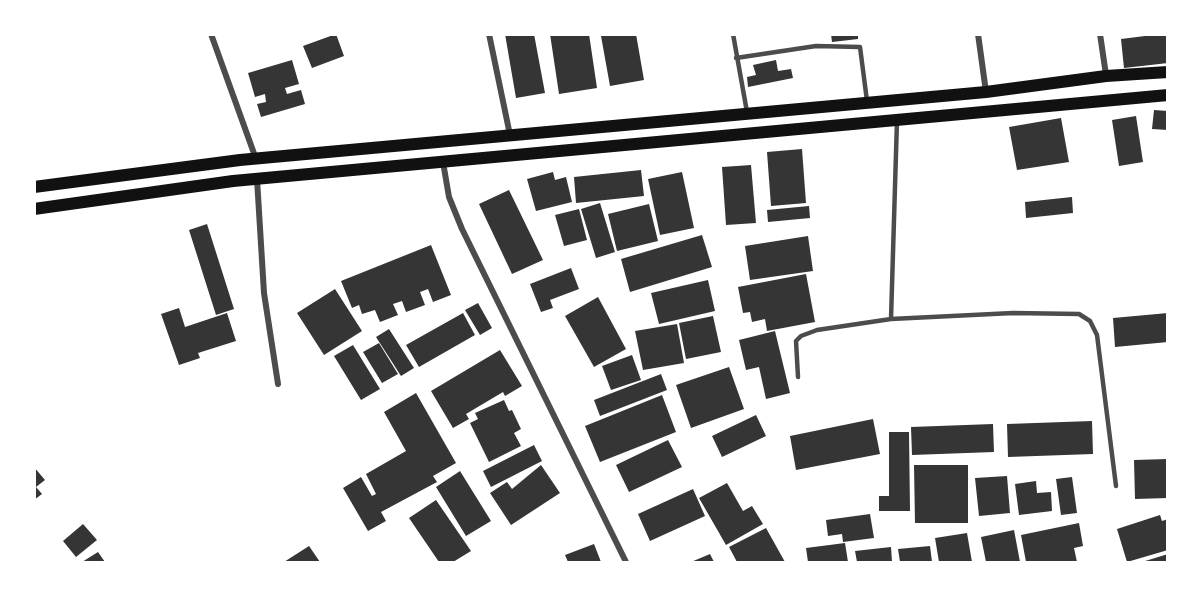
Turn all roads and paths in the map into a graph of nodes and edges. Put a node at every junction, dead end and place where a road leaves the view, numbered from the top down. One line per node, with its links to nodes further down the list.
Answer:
1 (211, 34): 15 (street)
2 (489, 34): 14 (street)
3 (733, 34): 6 (lane)
4 (978, 34): 9 (street)
5 (1100, 34): 8 (street)
6 (736, 58): 11 (lane); 12 (lane)
7 (1167, 72): 8 (main road)
8 (1106, 76): 9 (main road)
9 (986, 92): 11 (main road)
10 (1167, 95): 13 (main road)
11 (868, 103): 12 (main road)
12 (747, 114): 14 (main road)
13 (897, 120): 16 (main road); 20 (lane)
14 (510, 136): 15 (main road)
15 (256, 159): 18 (main road)
16 (443, 162): 17 (main road); 24 (street)
17 (257, 179): 19 (main road); 22 (street)
18 (34, 187)
19 (34, 209)
20 (891, 319): 21 (lane); 23 (lane)
21 (798, 377)
22 (278, 384)
23 (1116, 486)
24 (626, 562)

